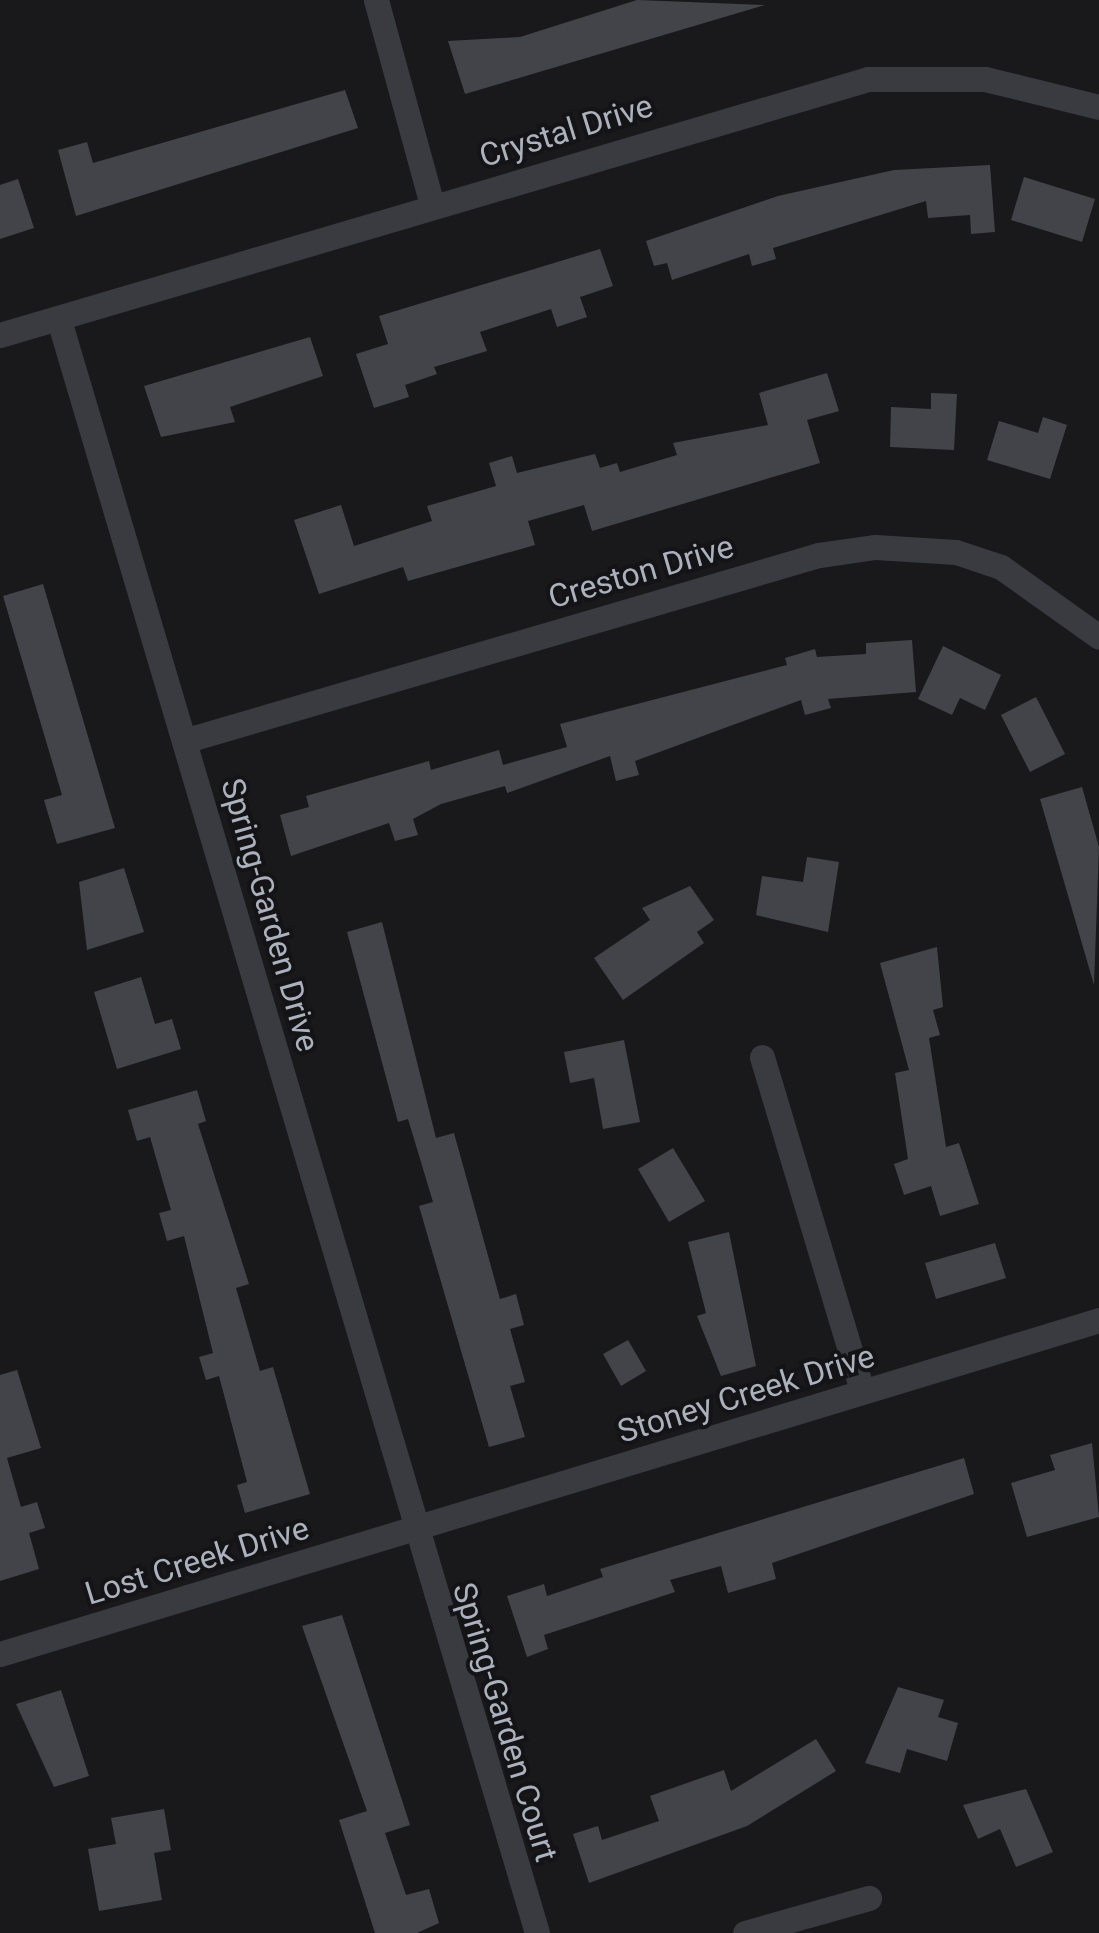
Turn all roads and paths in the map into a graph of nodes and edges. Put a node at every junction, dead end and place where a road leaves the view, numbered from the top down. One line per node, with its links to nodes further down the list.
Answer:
1 (376, 0): 3 (street)
2 (1099, 107): 3 (street, Crystal Drive)
3 (432, 205): 4 (street, Crystal Drive)
4 (60, 320): 5 (street); 7 (street, Spring-Garden Drive)
5 (0, 335)
6 (1099, 637): 7 (street, Creston Drive)
7 (187, 740): 11 (street, Spring-Garden Drive)
8 (762, 1058): 10 (street)
9 (1099, 1320): 10 (street, Stoney Creek Drive)
10 (862, 1391): 11 (street, Stoney Creek Drive)
11 (413, 1530): 12 (street, Lost Creek Drive); 14 (street, Spring-Garden Court)
12 (0, 1654)
13 (870, 1898): 15 (street)
14 (536, 1933)
15 (745, 1933)

